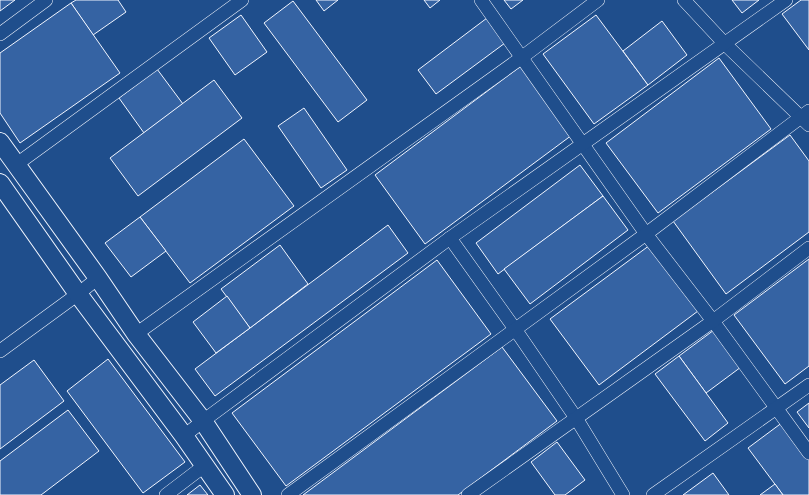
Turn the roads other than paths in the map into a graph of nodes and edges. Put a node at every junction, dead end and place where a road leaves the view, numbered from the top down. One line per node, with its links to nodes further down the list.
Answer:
1 (46, 0): 7 (street)
2 (242, 0): 13 (street)
3 (481, 0): 9 (street)
4 (598, 0): 9 (street)
5 (684, 0): 8 (street)
6 (786, 0): 8 (street)
7 (0, 34)
8 (725, 44): 10 (street); 12 (street)
9 (521, 58): 12 (street); 22 (street)
10 (806, 118): 15 (street)
11 (0, 142): 13 (main road)
12 (582, 144): 15 (street); 16 (street)
13 (17, 164): 18 (main road)
14 (0, 183): 19 (main road)
15 (646, 234): 20 (street); 21 (street)
16 (450, 238): 21 (street); 27 (street)
17 (809, 248): 20 (street)
18 (98, 278): 19 (street); 22 (main road)
19 (78, 294): 23 (street); 28 (main road)
20 (713, 321): 25 (street); 26 (street)
21 (515, 329): 26 (street); 34 (street)
22 (136, 334): 27 (main road)
23 (0, 351)
24 (809, 385): 25 (street)
25 (776, 408): 29 (street); 37 (street)
26 (576, 418): 35 (street); 36 (street)
27 (203, 421): 28 (street); 33 (main road)
28 (184, 436): 30 (main road)
29 (809, 453)
30 (204, 466): 31 (street); 32 (main road)
31 (166, 495)
32 (225, 495)
33 (252, 495)
34 (288, 495)
35 (468, 495)
36 (623, 495)
37 (653, 495)

